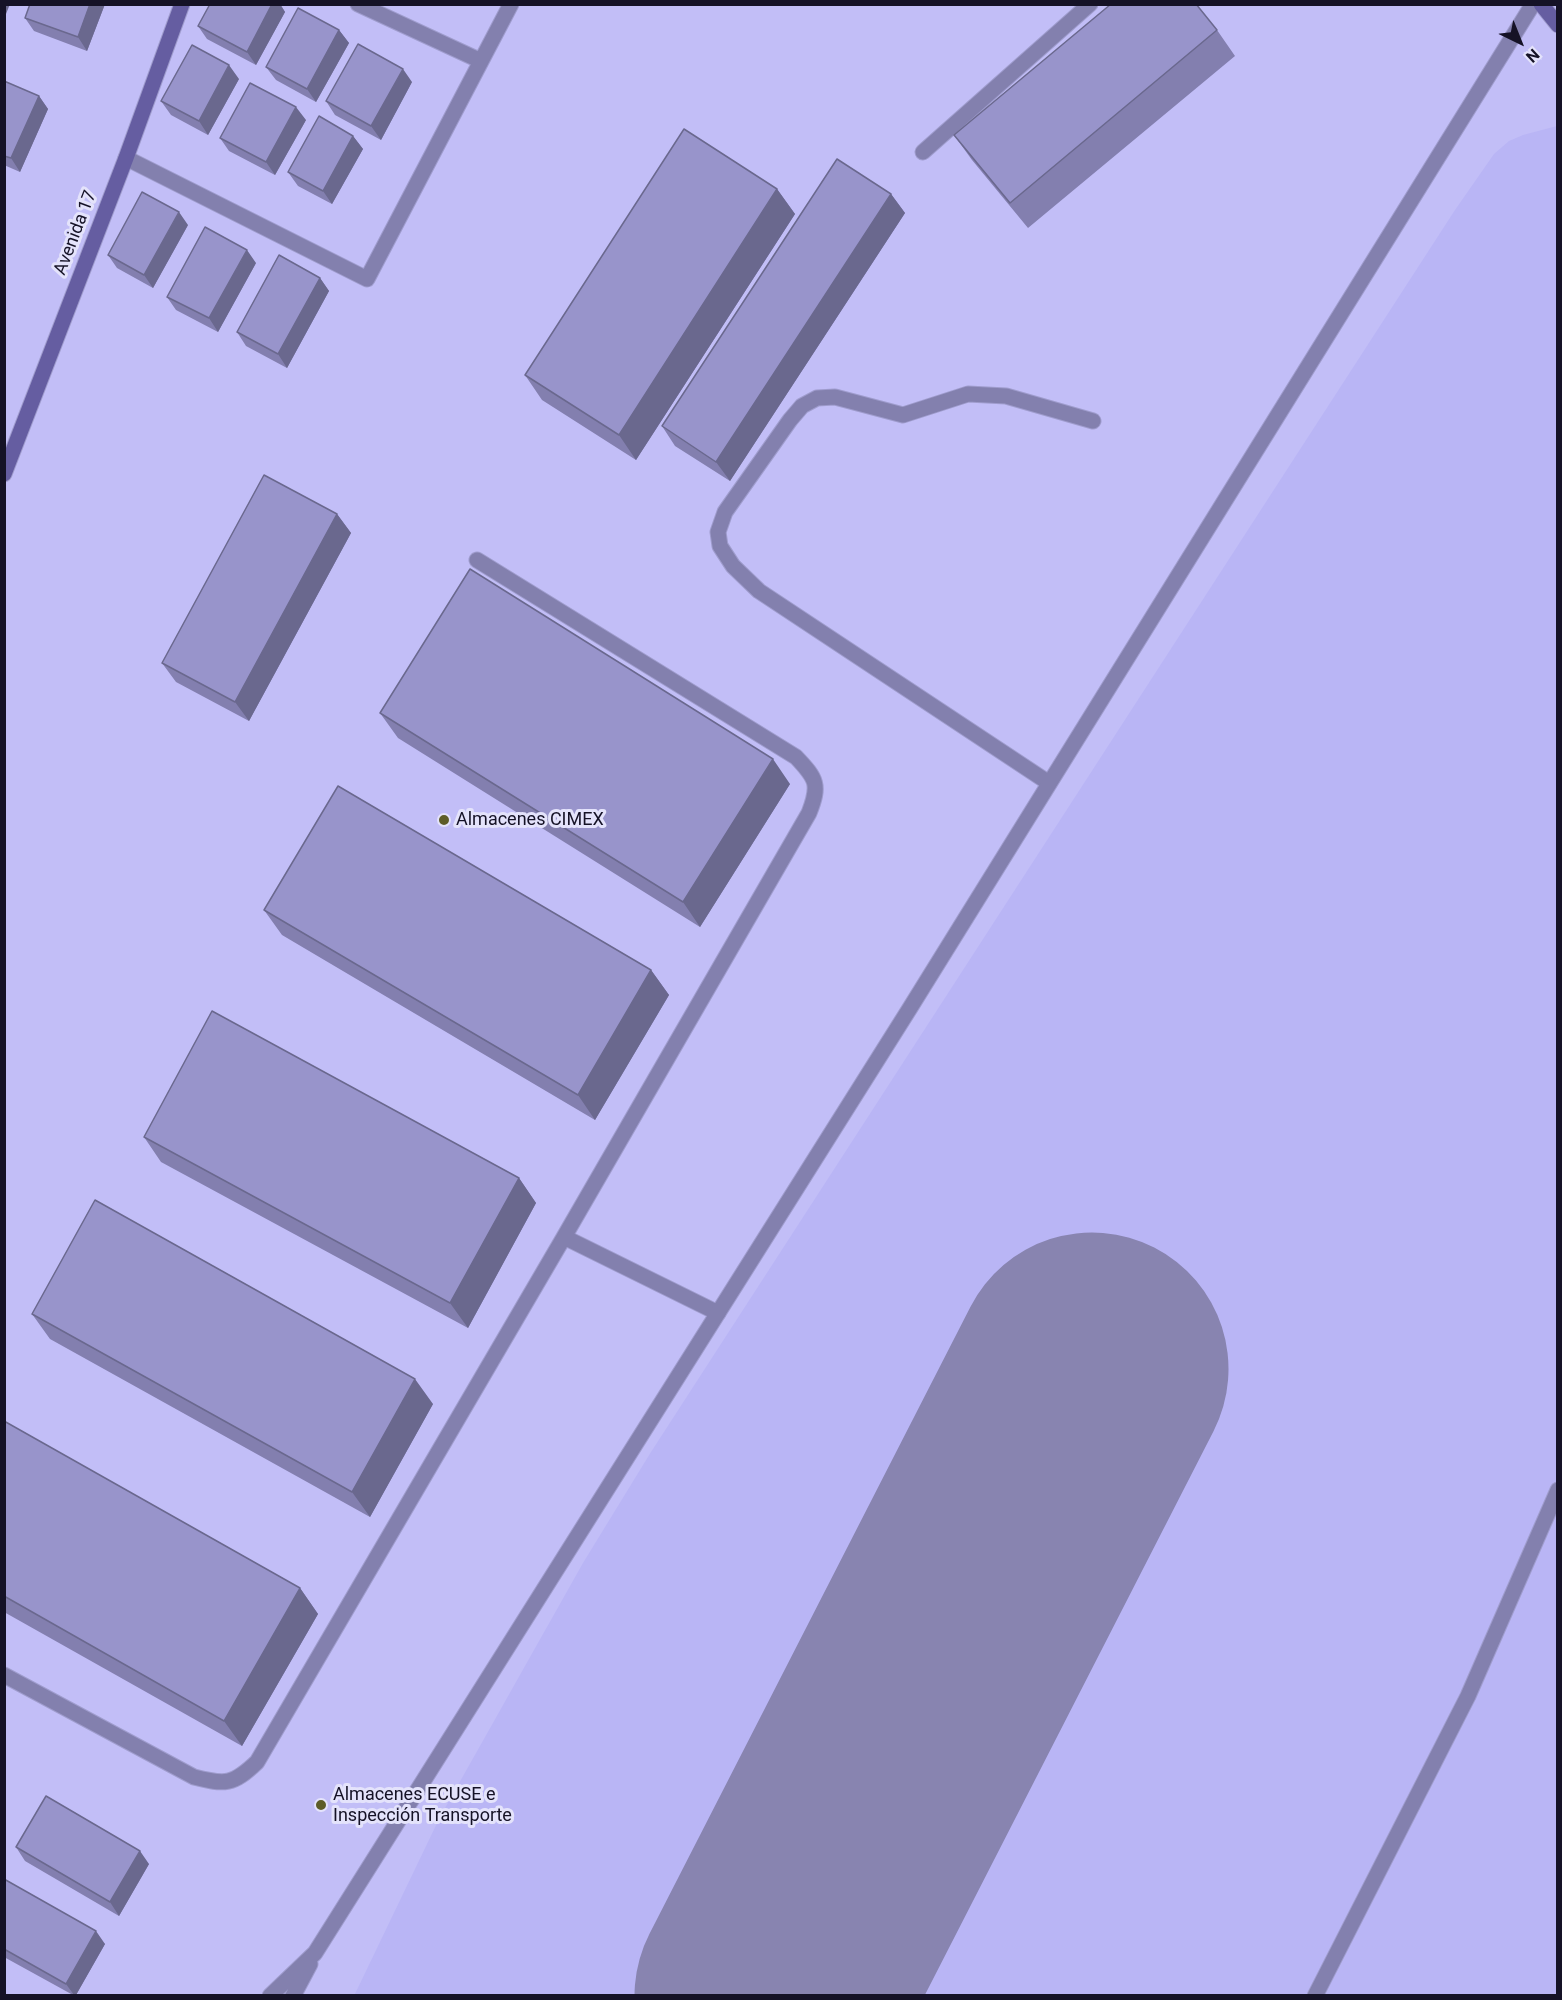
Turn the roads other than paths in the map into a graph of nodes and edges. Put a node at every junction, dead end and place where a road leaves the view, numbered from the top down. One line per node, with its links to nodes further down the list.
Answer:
1 (182, 4): 10 (street, Avenida 17)
2 (358, 4): 8 (street)
3 (511, 4): 8 (street)
4 (1090, 4): 9 (street)
5 (1533, 4): 14 (street)
6 (1541, 4): 7 (street)
7 (1557, 25)
8 (481, 61): 10 (street)
9 (923, 152)
10 (126, 158): 12 (street, Avenida 17)
11 (1093, 421): 14 (street)
12 (4, 474)
13 (477, 561): 15 (street)
14 (1049, 783): 16 (street)
15 (564, 1237): 16 (street); 18 (street)
16 (718, 1313): 19 (street)
17 (1557, 1490): 22 (street)
18 (4, 1675)
19 (315, 1953): 20 (street); 21 (street)
20 (270, 1995)
21 (293, 1995)
22 (1315, 1995)

